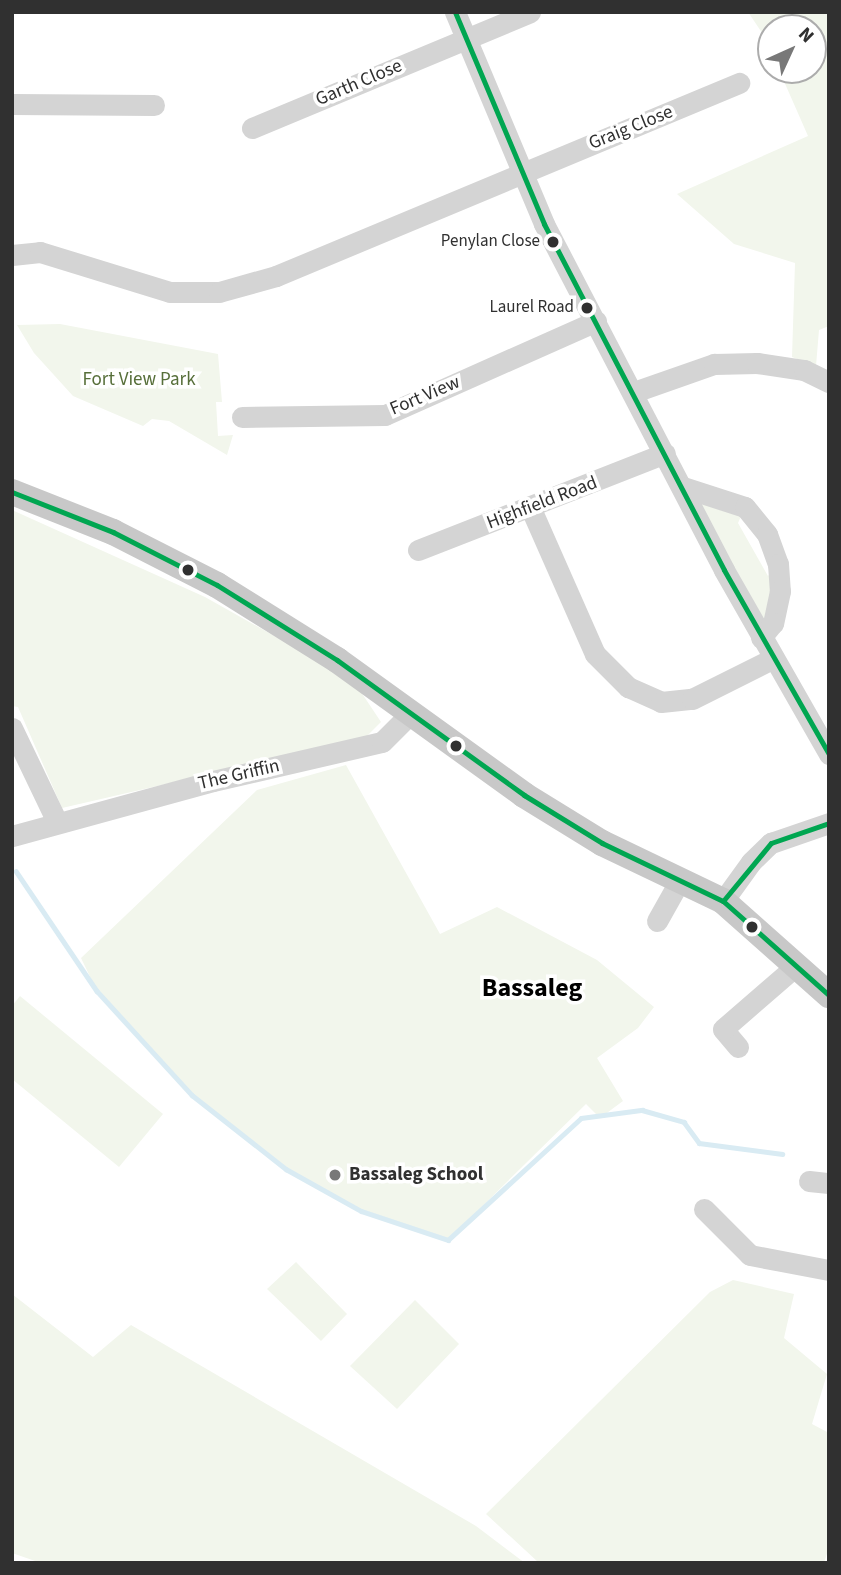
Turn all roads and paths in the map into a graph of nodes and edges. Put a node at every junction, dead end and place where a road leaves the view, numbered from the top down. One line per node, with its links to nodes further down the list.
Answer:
1 (455, 12): 3 (street)
2 (530, 12): 3 (street, Garth Close)
3 (467, 38): 7 (street, Garth Close); 8 (street)
4 (739, 83): 8 (street, Graig Close)
5 (12, 104): 6 (street)
6 (154, 106)
7 (252, 128)
8 (522, 172): 9 (street); 10 (street)
9 (12, 255)
10 (596, 321): 12 (street); 13 (street, Fort View)
11 (829, 383): 12 (street)
12 (634, 392): 14 (street)
13 (242, 417)
14 (665, 453): 15 (street); 17 (street, Highfield Road)
15 (683, 487): 19 (street); 19 (street)
16 (12, 492): 21 (main road)
17 (531, 509): 18 (street, Highfield Road); 20 (street)
18 (418, 550)
19 (761, 638): 20 (street)
20 (772, 659): 23 (street)
21 (411, 713): 24 (street, The Griffin); 27 (main road)
22 (12, 728): 24 (street)
23 (826, 746)
24 (57, 822): 26 (street, The Griffin)
25 (829, 822): 28 (street)
26 (12, 836)
27 (680, 880): 28 (main road); 29 (street)
28 (723, 901): 30 (main road)
29 (657, 921)
30 (797, 965): 31 (main road); 32 (street)
31 (829, 996)
32 (738, 1047)
33 (704, 1209): 34 (street)
34 (829, 1270)

